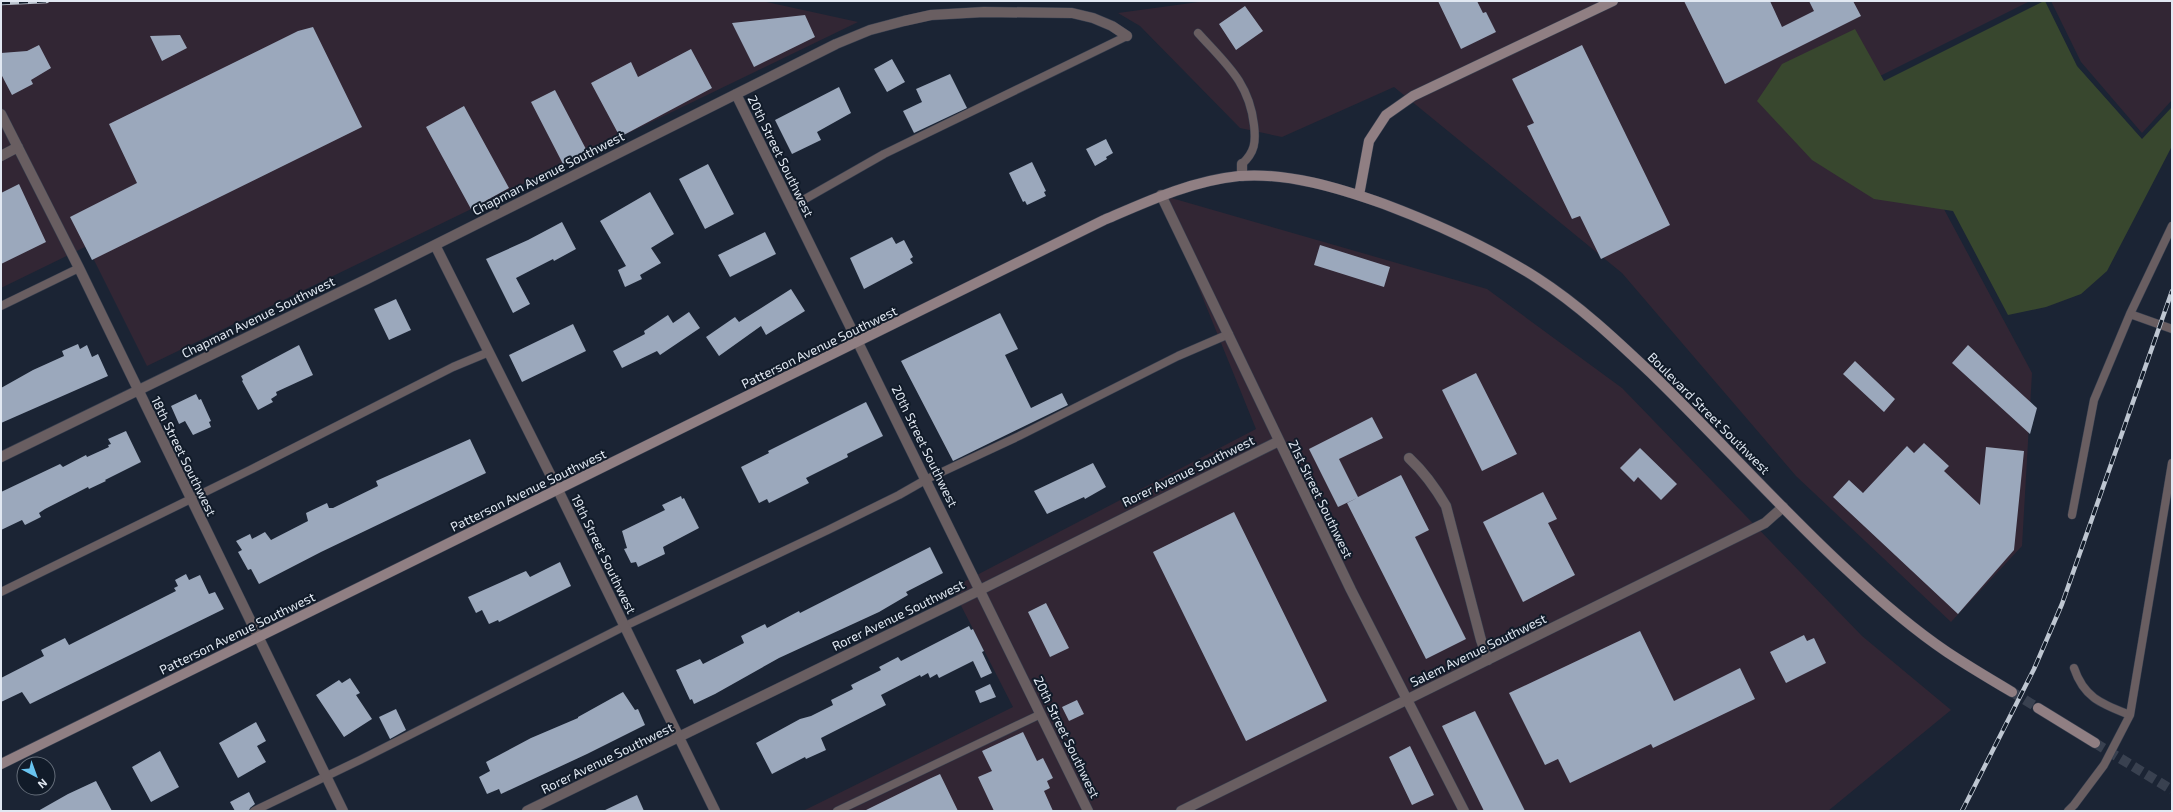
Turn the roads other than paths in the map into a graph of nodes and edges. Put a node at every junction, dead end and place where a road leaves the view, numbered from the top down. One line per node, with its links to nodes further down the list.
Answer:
1 (1613, 1): 11 (main road)
2 (1198, 33): 8 (lane)
3 (1127, 36): 4 (street, Chapman Avenue Southwest); 12 (lane)
4 (736, 94): 12 (street, 20th Street Southwest); 14 (street, Chapman Avenue Southwest)
5 (1, 114): 6 (street, 18th Street Southwest)
6 (18, 147): 7 (street); 15 (street, 18th Street Southwest)
7 (1, 156)
8 (1242, 164): 9 (street)
9 (1242, 176): 10 (main road, Patterson Avenue Southwest); 11 (main road, Patterson Avenue Southwest)
10 (1161, 195): 19 (street, 21st Street Southwest); 20 (main road, Patterson Avenue Southwest)
11 (1359, 195): 30 (main road, Boulevard Street Southwest)
12 (791, 207): 20 (street, 20th Street Southwest)
13 (2172, 226): 17 (lane)
14 (435, 245): 21 (street, 19th Street Southwest); 22 (street, Chapman Avenue Southwest)
15 (79, 268): 16 (lane); 22 (street, 18th Street Southwest)
16 (1, 306)
17 (2130, 314): 18 (lane); 31 (lane)
18 (2172, 329)
19 (1229, 334): 23 (street, 21st Street Southwest); 27 (lane)
20 (859, 341): 27 (street, 20th Street Southwest); 28 (main road, Patterson Avenue Southwest)
21 (490, 352): 28 (street, 19th Street Southwest); 29 (lane)
22 (138, 390): 24 (street, Chapman Avenue Southwest); 29 (street, 18th Street Southwest)
23 (1279, 441): 32 (street, Rorer Avenue Southwest); 39 (street, 21st Street Southwest)
24 (1, 457)
25 (1409, 458): 36 (street)
26 (2172, 463): 42 (lane)
27 (927, 479): 32 (street, 20th Street Southwest); 34 (lane)
28 (558, 490): 34 (street, 19th Street Southwest); 35 (main road, Patterson Avenue Southwest)
29 (190, 499): 33 (lane); 35 (street, 18th Street Southwest)
30 (1783, 507): 36 (street, Salem Avenue Southwest); 38 (main road, Boulevard Street Southwest)
31 (2072, 515)
32 (980, 590): 41 (street, 20th Street Southwest); 43 (street, Rorer Avenue Southwest)
33 (1, 592)
34 (625, 626): 43 (street, 19th Street Southwest); 46 (lane)
35 (258, 637): 45 (main road, Patterson Avenue Southwest); 46 (street, 18th Street Southwest)
36 (1488, 660): 39 (street, Salem Avenue Southwest)
37 (2074, 668): 42 (lane)
38 (2012, 692)
39 (1408, 699): 53 (street, Salem Avenue Southwest); 54 (street, 21st Street Southwest)
40 (2038, 708): 44 (main road)
41 (1041, 714): 51 (lane); 52 (street, 20th Street Southwest)
42 (2130, 715): 55 (lane)
43 (680, 737): 49 (street, Rorer Avenue Southwest); 50 (street, 19th Street Southwest)
44 (2095, 743)
45 (1, 764)
46 (326, 776): 47 (lane); 48 (street, 18th Street Southwest)
47 (254, 811)
48 (343, 811)
49 (527, 811)
50 (715, 811)
51 (837, 811)
52 (1088, 811)
53 (1181, 811)
54 (1464, 811)
55 (2068, 811)

